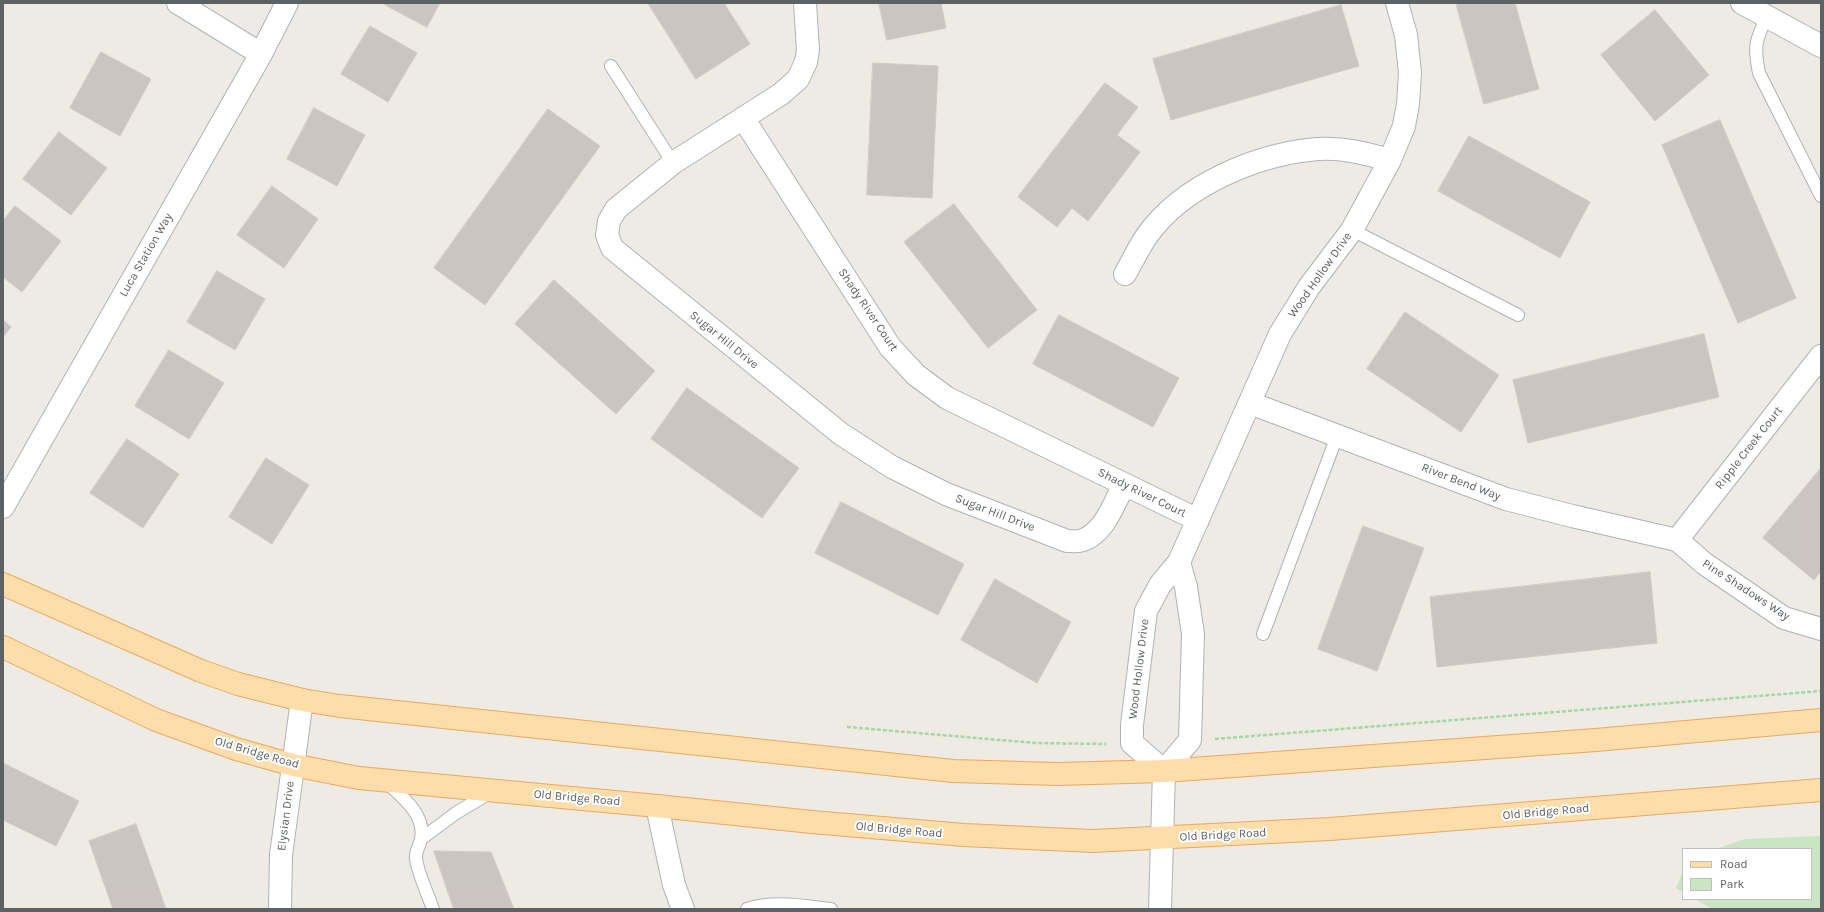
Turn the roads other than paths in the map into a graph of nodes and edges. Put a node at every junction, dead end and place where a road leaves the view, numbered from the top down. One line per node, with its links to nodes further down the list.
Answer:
1 (178, 3): 8 (street)
2 (287, 3): 8 (street, Luca Station Way)
3 (806, 3): 10 (street, Sugar Hill Drive)
4 (1397, 3): 11 (street, Wood Hollow Drive)
5 (1742, 3): 6 (street)
6 (1767, 17): 7 (street); 13 (lane)
7 (1821, 46)
8 (261, 54): 21 (street, Luca Station Way)
9 (611, 66): 12 (lane)
10 (743, 118): 12 (street, Sugar Hill Drive); 20 (street, Shady River Court)
11 (1390, 160): 14 (street, Wood Hollow Drive); 15 (street)
12 (673, 163): 20 (street, Sugar Hill Drive)
13 (1821, 196)
14 (1352, 230): 16 (lane); 18 (street, Wood Hollow Drive)
15 (1125, 274)
16 (1518, 315)
17 (1821, 356): 23 (street, Ripple Creek Court)
18 (1250, 403): 19 (street, River Bend Way); 22 (street, Wood Hollow Drive)
19 (1338, 436): 23 (street, River Bend Way); 27 (lane)
20 (1124, 485): 22 (street, Shady River Court)
21 (3, 507)
22 (1198, 520): 24 (street, Wood Hollow Drive)
23 (1678, 540): 26 (street, Pine Shadows Way)
24 (1179, 562): 32 (street); 32 (street, Wood Hollow Drive)
25 (3, 584): 29 (main road)
26 (1821, 629)
27 (1263, 634)
28 (3, 647): 31 (main road, Old Bridge Road)
29 (302, 700): 31 (street, Elysian Drive); 32 (main road)
30 (1821, 720): 32 (main road)
31 (293, 765): 33 (main road, Old Bridge Road); 39 (street, Elysian Drive)
32 (1164, 771): 37 (street)
33 (385, 781): 35 (main road, Old Bridge Road); 38 (lane)
34 (1821, 790): 37 (main road, Old Bridge Road)
35 (493, 791): 36 (main road, Old Bridge Road); 38 (lane)
36 (657, 806): 37 (main road, Old Bridge Road); 41 (street)
37 (1163, 838): 44 (street)
38 (421, 839): 40 (lane)
39 (280, 909)
40 (432, 909)
41 (683, 909)
42 (747, 909): 43 (lane)
43 (831, 909)
44 (1160, 909)

